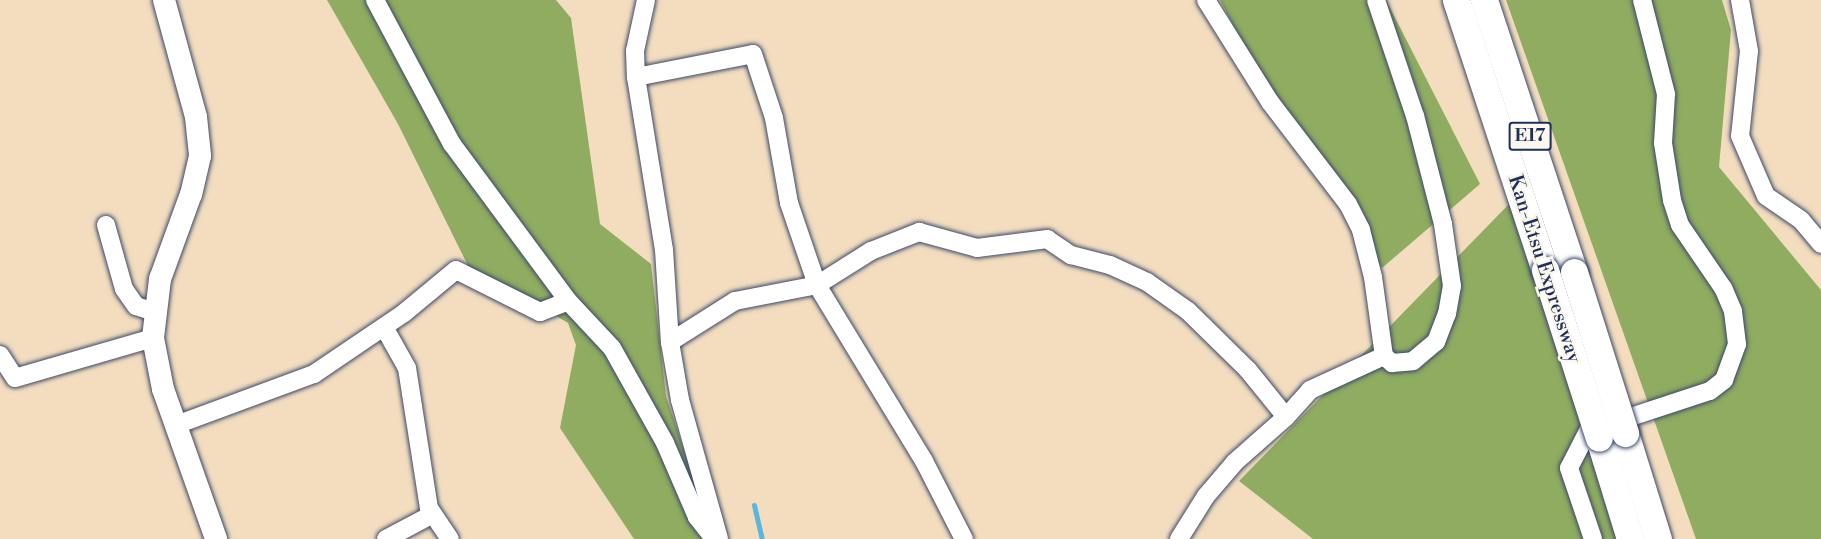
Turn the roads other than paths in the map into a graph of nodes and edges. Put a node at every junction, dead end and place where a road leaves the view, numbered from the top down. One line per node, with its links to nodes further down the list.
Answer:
1 (165, 0): 15 (main road)
2 (375, 0): 14 (street)
3 (646, 0): 10 (street)
4 (1206, 0): 20 (street)
5 (1376, 0): 20 (street)
6 (1456, 0): 32 (highway, Kan-Etsu Expressway / E17, bridge)
7 (1484, 0): 33 (highway, Kan-Etsu Expressway / E17, bridge)
8 (1642, 0): 31 (street)
9 (1740, 0): 12 (street)
10 (636, 77): 13 (street); 18 (street)
11 (106, 225): 15 (street)
12 (1821, 244)
13 (817, 285): 18 (street); 21 (street); 29 (street)
14 (568, 301): 16 (street); 27 (street)
15 (154, 312): 17 (main road)
16 (384, 327): 22 (street); 23 (street)
17 (153, 338): 19 (street); 22 (main road)
18 (670, 342): 28 (street)
19 (0, 355)
20 (1384, 356): 21 (street)
21 (1287, 417): 30 (street)
22 (177, 425): 24 (main road)
23 (433, 514): 25 (street); 26 (street)
24 (216, 539)
25 (386, 539)
26 (450, 539)
27 (714, 539)
28 (719, 539)
29 (964, 539)
30 (1179, 539)
31 (1593, 539)
32 (1630, 539)
33 (1658, 539)

